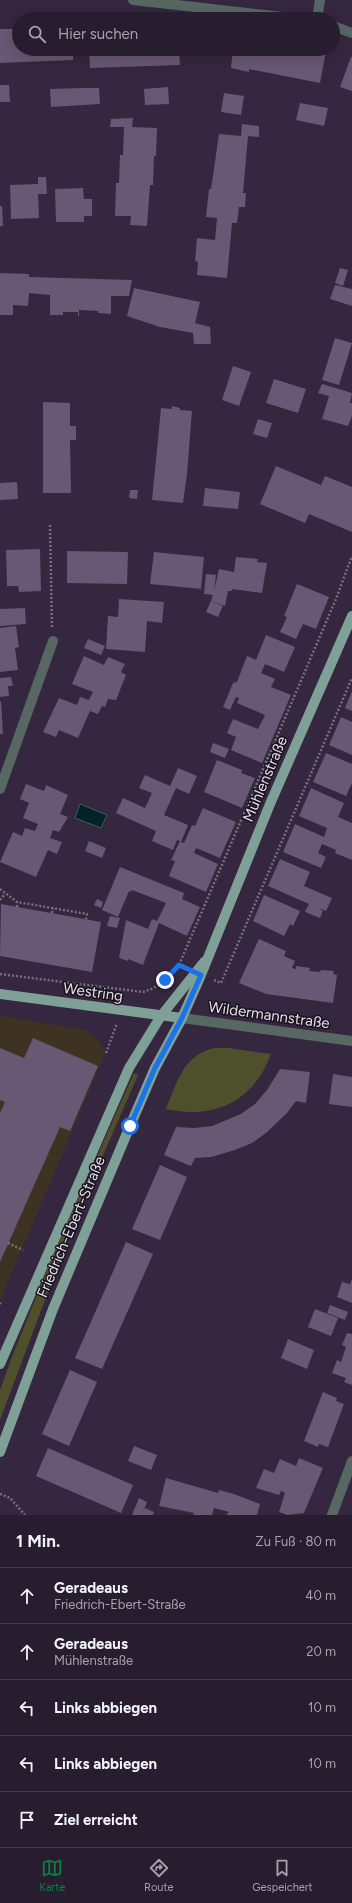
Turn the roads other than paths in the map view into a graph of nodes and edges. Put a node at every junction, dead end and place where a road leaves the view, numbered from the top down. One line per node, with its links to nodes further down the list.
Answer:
1 (133, 0): 3 (street)
2 (320, 0): 4 (street)
3 (239, 12)
4 (319, 12)
5 (340, 28): 6 (street)
6 (352, 32)
7 (352, 616): 10 (main road, Mühlenstraße)
8 (53, 641): 9 (street)
9 (0, 789)
10 (198, 974): 12 (main road, Mühlenstraße); 13 (main road, Mühlenstraße)
11 (0, 994): 12 (main road, Westring)
12 (161, 1016): 13 (main road, Westring); 15 (main road, Friedrich-Ebert-Straße)
13 (182, 1018): 14 (street, Wildermannstraße); 16 (main road, Friedrich-Ebert-Straße)
14 (352, 1041)
15 (0, 1364)
16 (0, 1452)
17 (352, 1461): 18 (street)
18 (332, 1515)

